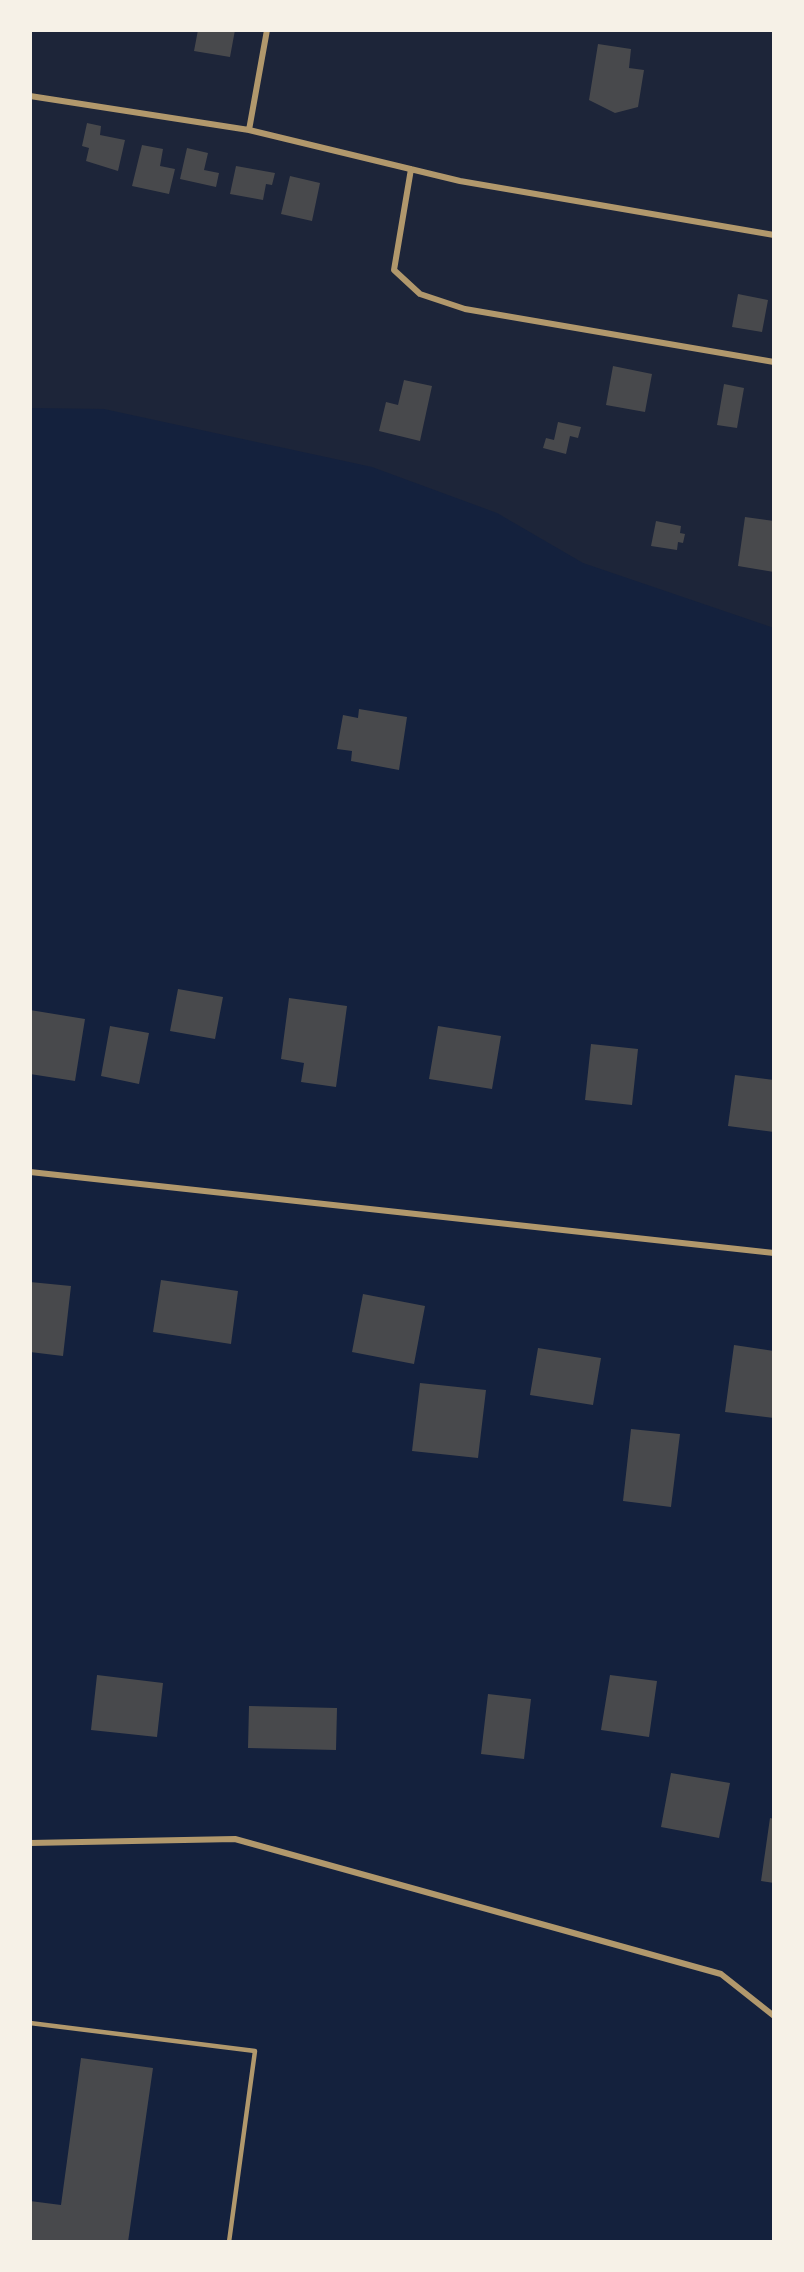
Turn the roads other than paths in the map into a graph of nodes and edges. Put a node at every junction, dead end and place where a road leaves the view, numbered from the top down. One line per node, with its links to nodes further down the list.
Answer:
1 (267, 30): 3 (street)
2 (30, 96): 3 (street)
3 (249, 130): 4 (street)
4 (411, 170): 5 (street); 6 (street)
5 (774, 235)
6 (774, 362)
7 (30, 1172): 8 (street)
8 (774, 1253)
9 (30, 1843): 10 (street)
10 (774, 2016)
11 (30, 2023): 12 (lane)
12 (229, 2242)

